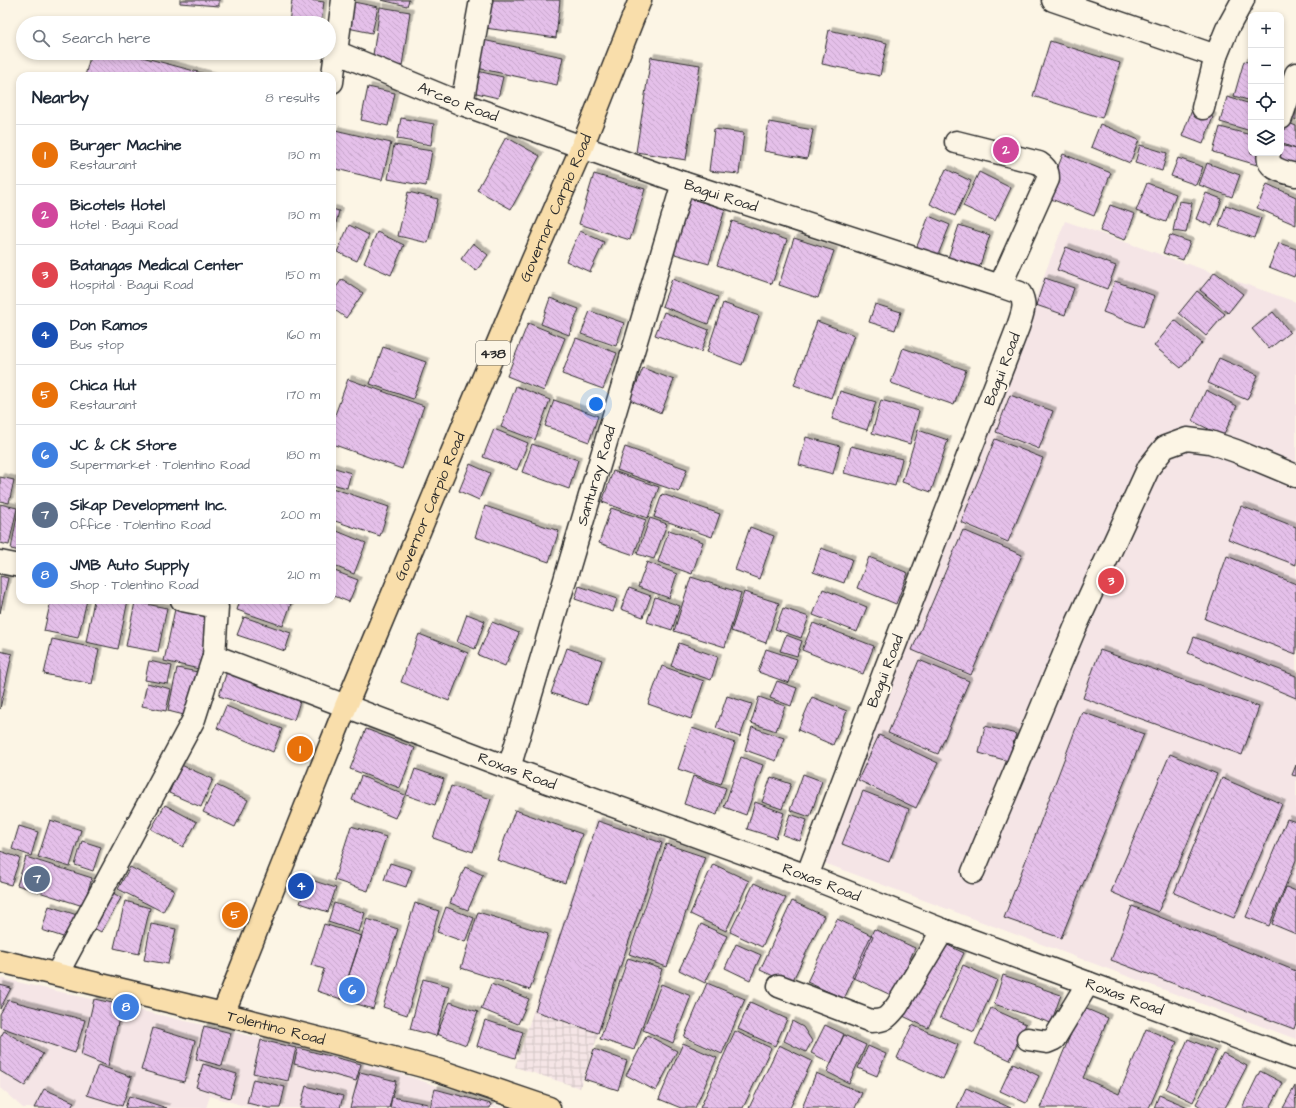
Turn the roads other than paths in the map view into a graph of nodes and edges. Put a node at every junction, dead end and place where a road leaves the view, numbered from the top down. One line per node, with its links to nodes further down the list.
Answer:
1 (343, 0): 6 (street)
2 (481, 0): 11 (street)
3 (640, 0): 15 (main road, Governor Carpio Road / 438)
4 (1053, 0): 7 (street)
5 (1243, 0): 7 (street)
6 (336, 52): 11 (street, Arceo Road)
7 (1216, 56): 12 (street)
8 (335, 60): 9 (street)
9 (333, 72)
10 (1296, 74): 13 (street)
11 (462, 104): 15 (street, Arceo Road)
12 (1203, 108)
13 (1284, 109)
14 (956, 142): 19 (street)
15 (582, 147): 18 (street, Bagui Road); 25 (main road, Governor Carpio Road / 438)
16 (1268, 156): 17 (street)
17 (1296, 175)
18 (683, 183): 19 (street, Bagui Road); 26 (street, Santuray Road)
19 (1000, 286): 28 (street, Bagui Road)
20 (1296, 476): 27 (street)
21 (0, 562): 22 (street)
22 (16, 565)
23 (202, 604): 24 (street)
24 (214, 656): 25 (street, Roxas Road); 31 (street)
25 (346, 706): 26 (street, Roxas Road); 34 (main road, Governor Carpio Road / 438)
26 (509, 768): 28 (street, Roxas Road)
27 (973, 872)
28 (807, 876): 29 (street, Roxas Road)
29 (942, 930): 32 (street, Roxas Road); 33 (street)
30 (0, 961): 31 (main road, Tolentino Road)
31 (57, 974): 34 (main road, Tolentino Road)
32 (1088, 983): 35 (street); 36 (street, Roxas Road)
33 (779, 986)
34 (223, 1014): 37 (main road, Tolentino Road)
35 (1028, 1039)
36 (1296, 1059)
37 (549, 1108)

